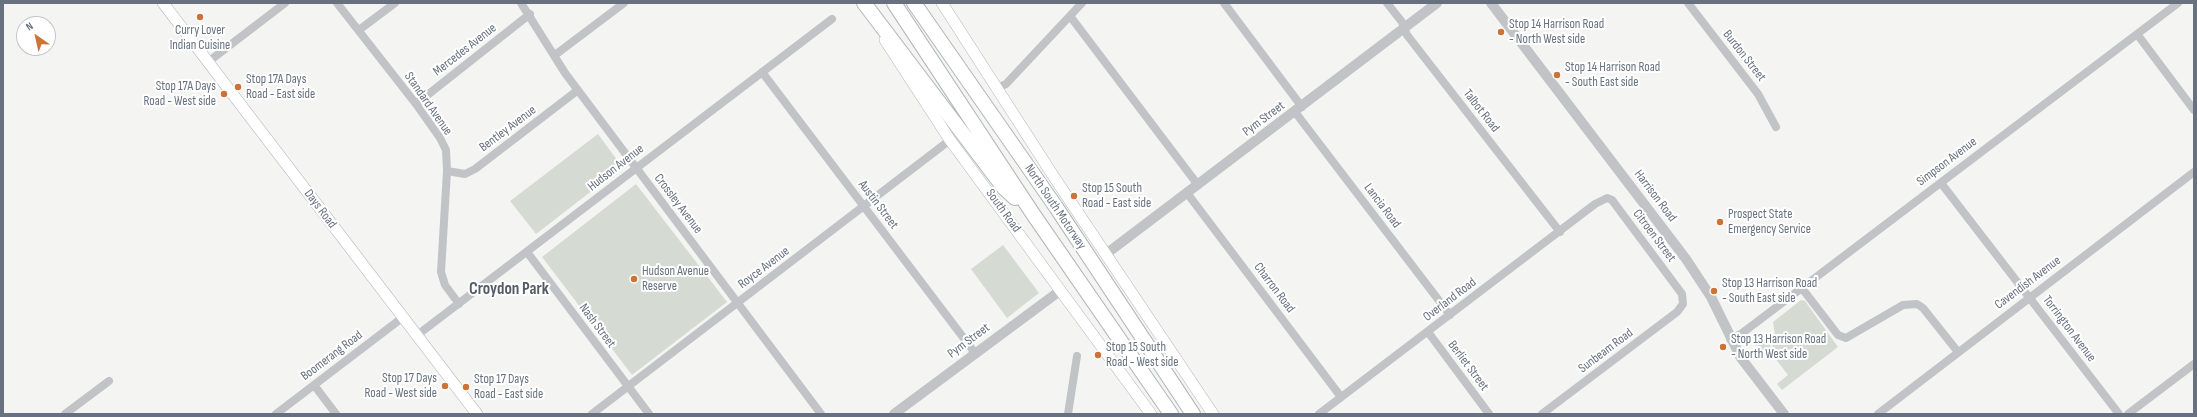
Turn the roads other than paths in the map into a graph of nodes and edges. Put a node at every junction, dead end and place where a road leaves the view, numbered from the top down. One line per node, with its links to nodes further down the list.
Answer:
1 (163, 3): 26 (main road, Days Road)
2 (285, 3): 26 (street)
3 (338, 3): 23 (street, Standard Avenue)
4 (395, 3): 23 (street)
5 (521, 3): 19 (street, Crossley Avenue)
6 (624, 3): 25 (street)
7 (860, 3): 34 (main road, South Road)
8 (864, 3): 43 (highway)
9 (894, 3): 43 (highway, North South Motorway)
10 (914, 3): 78 (highway, North South Motorway)
11 (942, 3): 28 (main road)
12 (1082, 3): 20 (street)
13 (1224, 3): 31 (street, Lancia Road)
14 (1387, 3): 22 (street, Talbot Road)
15 (1437, 3): 22 (street, Pym Street)
16 (1491, 3): 57 (street, Harrison Road)
17 (1688, 3): 33 (street, Burdon Street)
18 (2178, 3): 24 (street, Simpson Avenue)
19 (530, 14): 25 (street, Crossley Avenue); 30 (street, Mercedes Avenue)
20 (1070, 16): 28 (street); 39 (street)
21 (832, 19): 27 (street, Hudson Avenue)
22 (1404, 28): 31 (street, Pym Street); 44 (street, Talbot Road)
23 (359, 30): 30 (street, Standard Avenue)
24 (2137, 34): 32 (street); 38 (street, Simpson Avenue)
25 (556, 56): 29 (street, Crossley Avenue)
26 (208, 62): 54 (main road, Days Road)
27 (762, 72): 35 (street, Hudson Avenue); 42 (street, Austin Street)
28 (997, 88): 46 (main road)
29 (578, 90): 35 (street, Crossley Avenue); 36 (street, Bentley Avenue)
30 (416, 104): 36 (street, Standard Avenue)
31 (1298, 109): 39 (street, Pym Street); 53 (street, Lancia Road)
32 (2194, 110)
33 (1776, 127)
34 (950, 140): 42 (street, Royce Avenue); 48 (main road, South Road)
35 (636, 168): 45 (street, Hudson Avenue); 50 (street, Crossley Avenue)
36 (447, 171): 51 (street, Standard Avenue)
37 (2194, 172): 49 (street, Cavendish Avenue)
38 (1941, 182): 47 (street, Simpson Avenue); 49 (street, Torrington Avenue)
39 (1198, 185): 40 (street, Pym Street)
40 (1187, 193): 46 (street, Pym Street); 65 (street, Charron Road)
41 (1595, 204): 44 (street, Overland Road); 52 (street, Citroen Street)
42 (864, 207): 50 (street, Royce Avenue); 59 (street, Austin Street)
43 (1033, 214): 77 (highway, North South Motorway)
44 (1560, 232): 53 (street, Overland Road)
45 (527, 252): 51 (street, Hudson Avenue); 64 (street, Nash Street)
46 (1106, 254): 79 (main road)
47 (1801, 287): 57 (street, Simpson Avenue); 58 (street)
48 (1061, 290): 59 (street, Pym Street); 76 (main road, South Road)
49 (2029, 297): 58 (street, Cavendish Avenue); 84 (street, Torrington Avenue)
50 (738, 303): 64 (street, Royce Avenue); 73 (street, Crossley Avenue)
51 (459, 304): 56 (street, Hudson Avenue)
52 (1683, 304): 82 (street, Sunbeam Road)
53 (1450, 315): 55 (street, Overland Road)
54 (402, 318): 56 (main road, Days Road); 63 (street, Boomerang Road)
55 (1428, 332): 65 (street, Overland Road); 81 (street, Berliet Street)
56 (416, 336): 70 (main road, Days Road)
57 (1730, 339): 66 (street, Harrison Road)
58 (1958, 352): 83 (street, Cavendish Avenue)
59 (975, 353): 74 (street, Pym Street)
60 (1077, 356): 75 (street)
61 (2194, 364): 85 (street)
62 (108, 381): 67 (street)
63 (314, 385): 68 (street, Boomerang Road); 69 (street)
64 (628, 386): 71 (street, Royce Avenue); 72 (street, Nash Street)
65 (1341, 397): 80 (street, Overland Road)
66 (1780, 413)
67 (65, 414)
68 (276, 414)
69 (336, 414)
70 (477, 414)
71 (592, 414)
72 (649, 414)
73 (821, 414)
74 (894, 414)
75 (1068, 414)
76 (1151, 414)
77 (1171, 414)
78 (1193, 414)
79 (1213, 414)
80 (1319, 414)
81 (1489, 414)
82 (1542, 414)
83 (1878, 414)
84 (2119, 414)
85 (2128, 414)

